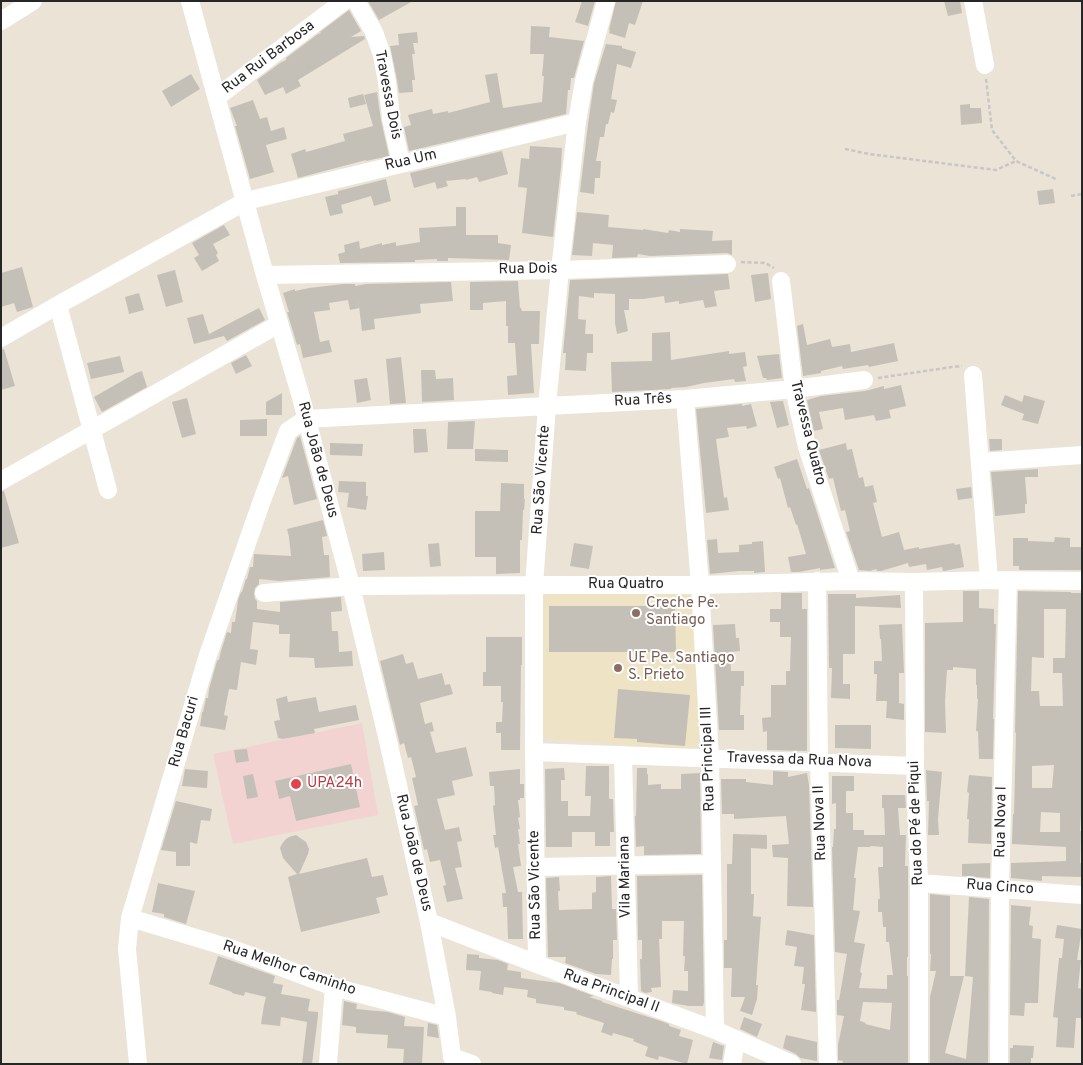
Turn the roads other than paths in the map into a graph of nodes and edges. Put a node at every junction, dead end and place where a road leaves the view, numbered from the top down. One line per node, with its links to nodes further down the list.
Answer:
1 (33, 1): 7 (street)
2 (190, 1): 9 (street, Rua João de Deus)
3 (344, 1): 9 (street, Rua Rui Barbosa)
4 (356, 1): 11 (street, Travessa Dois)
5 (606, 1): 10 (street, Rua São Vicente)
6 (973, 1): 8 (street)
7 (1, 21)
8 (985, 65)
9 (218, 98): 12 (street, Rua João de Deus)
10 (577, 122): 11 (street, Rua Um); 14 (street, Rua São Vicente)
11 (401, 164): 12 (street, Rua Um)
12 (246, 201): 15 (street, Rua João de Deus); 17 (street, Rua Um)
13 (727, 264): 14 (street, Rua Dois)
14 (560, 270): 15 (street, Rua Dois); 24 (street, Rua São Vicente)
15 (266, 275): 18 (street, Rua João de Deus)
16 (781, 281): 22 (street, Travessa Quatro)
17 (58, 305): 19 (street, Rua Um); 26 (street)
18 (279, 324): 25 (street, Rua João de Deus); 26 (street)
19 (1, 338)
20 (973, 375): 28 (street)
21 (864, 380): 22 (street, Rua Três)
22 (794, 389): 23 (street, Rua Três); 33 (street, Travessa Quatro)
23 (685, 399): 24 (street, Rua Três); 38 (street, Rua Principal III)
24 (547, 406): 25 (street, Rua Três); 37 (street, Rua São Vicente)
25 (306, 419): 39 (street, Rua João de Deus); 52 (street, Rua Bacuri)
26 (92, 430): 29 (street); 30 (street)
27 (1082, 455): 28 (street)
28 (981, 462): 31 (street)
29 (1, 482)
30 (108, 490)
31 (989, 580): 34 (street, Rua Quatro); 36 (street, Rua Quatro)
32 (817, 581): 33 (street, Rua Quatro); 38 (street, Rua Quatro); 44 (street, Rua Nova II)
33 (851, 581): 36 (street, Rua Quatro)
34 (1008, 581): 35 (street, Rua Quatro); 50 (street, Rua Nova I)
35 (1082, 581)
36 (914, 582): 45 (street, Rua do Pé de Piqui)
37 (534, 585): 38 (street, Rua Quatro); 39 (street, Rua Quatro); 41 (street, Rua São Vicente)
38 (700, 585): 43 (street, Rua Principal III)
39 (351, 586): 40 (street, Rua Quatro); 53 (street, Rua João de Deus)
40 (264, 593)
41 (534, 752): 42 (street, Travessa da Rua Nova); 48 (street, Rua São Vicente)
42 (623, 755): 43 (street, Travessa da Rua Nova); 47 (street, Vila Mariana)
43 (710, 758): 44 (street, Travessa da Rua Nova); 46 (street, Rua Principal III)
44 (819, 762): 45 (street, Travessa da Rua Nova); 65 (street, Rua Nova II)
45 (915, 766): 49 (street, Rua do Pé de Piqui)
46 (712, 864): 47 (street); 58 (street, Rua Principal III)
47 (626, 866): 48 (street); 56 (street, Vila Mariana)
48 (535, 867): 54 (street, Rua São Vicente)
49 (919, 883): 50 (street, Rua Cinco); 66 (street, Rua do Pé de Piqui)
50 (1000, 888): 51 (street, Rua Cinco); 67 (street, Rua Nova I)
51 (1082, 895)
52 (130, 918): 55 (street, Rua Melhor Caminho); 60 (street, Rua Bacuri)
53 (429, 922): 54 (street, Rua Principal II); 57 (street, Rua João de Deus)
54 (537, 964): 56 (street, Rua Principal II)
55 (334, 986): 57 (street, Rua Melhor Caminho); 61 (street)
56 (629, 998): 58 (street, Rua Principal II)
57 (447, 1017): 62 (street, Rua João de Deus)
58 (715, 1030): 59 (street, Rua Principal II)
59 (736, 1040): 63 (street); 64 (street, Rua Principal II)
60 (138, 1064)
61 (328, 1064)
62 (472, 1064)
63 (732, 1064)
64 (792, 1064)
65 (828, 1064)
66 (919, 1064)
67 (999, 1064)

